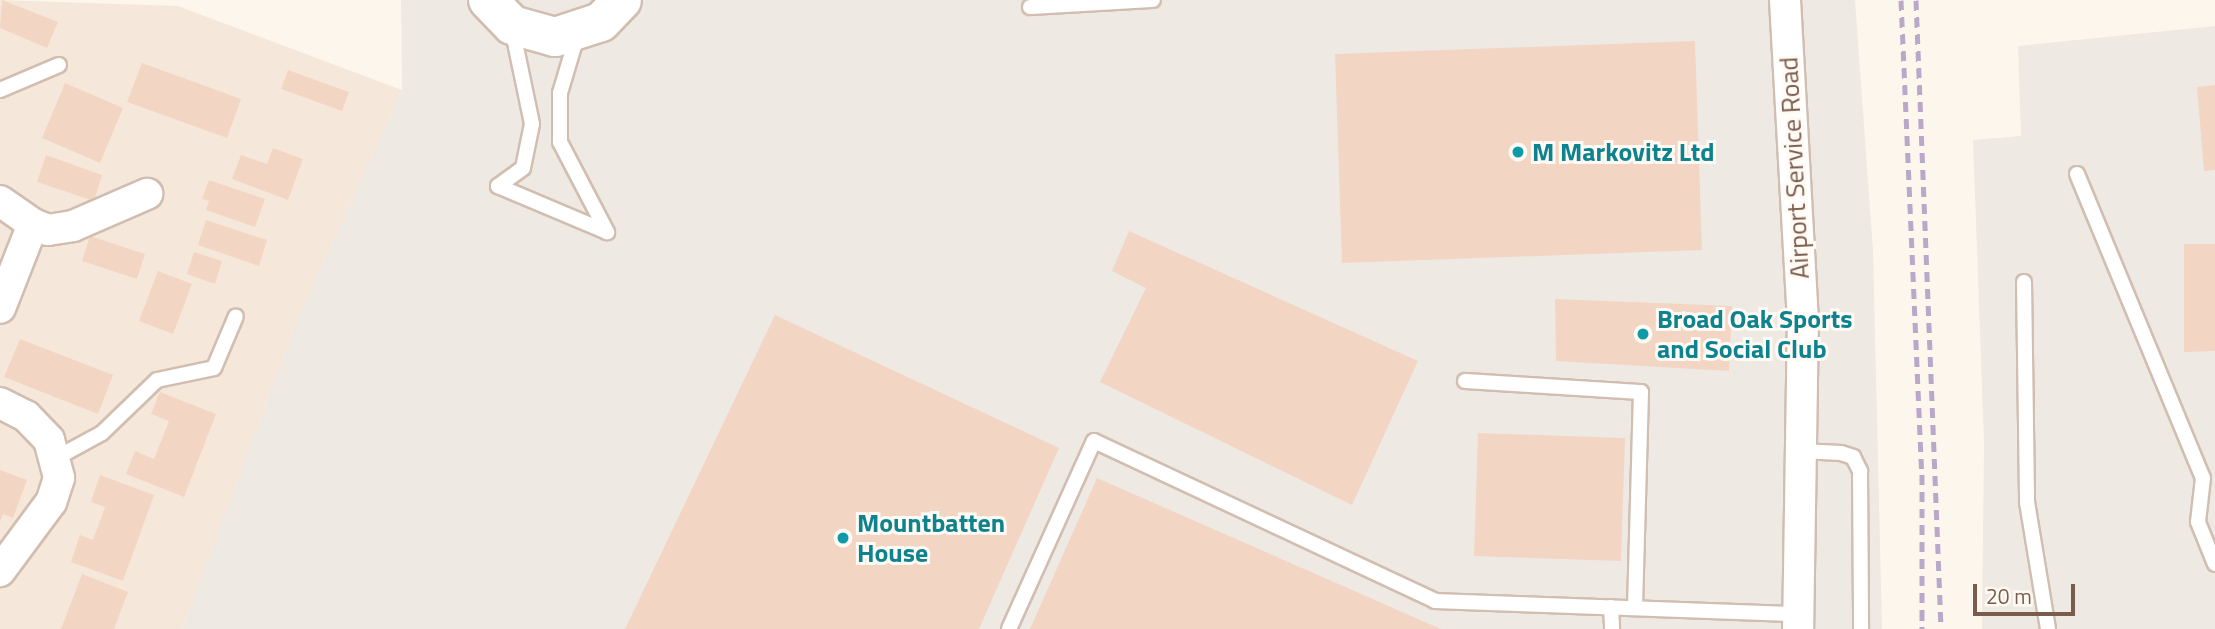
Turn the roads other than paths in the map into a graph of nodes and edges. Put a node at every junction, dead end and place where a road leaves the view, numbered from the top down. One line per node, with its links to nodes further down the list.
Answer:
1 (622, 0): 6 (street)
2 (1153, 0): 4 (lane)
3 (1785, 0): 18 (street, Airport Service Road)
4 (1030, 7)
5 (500, 13): 6 (street); 6 (lane)
6 (577, 34)
7 (59, 65): 8 (lane)
8 (0, 90)
9 (2077, 174): 20 (lane)
10 (147, 194): 12 (street)
11 (0, 201): 12 (street)
12 (33, 224): 14 (street)
13 (2024, 282): 28 (lane)
14 (0, 308)
15 (236, 316): 19 (lane)
16 (1465, 381): 23 (lane)
17 (0, 403): 19 (street)
18 (1801, 451): 24 (street, Airport Service Road); 27 (lane)
19 (58, 457): 21 (street)
20 (2215, 564)
21 (0, 571)
22 (1611, 607): 23 (lane); 25 (lane); 26 (lane)
23 (1636, 608): 24 (lane)
24 (1798, 621)
25 (1009, 629)
26 (1612, 629)
27 (1861, 629)
28 (2048, 629)

